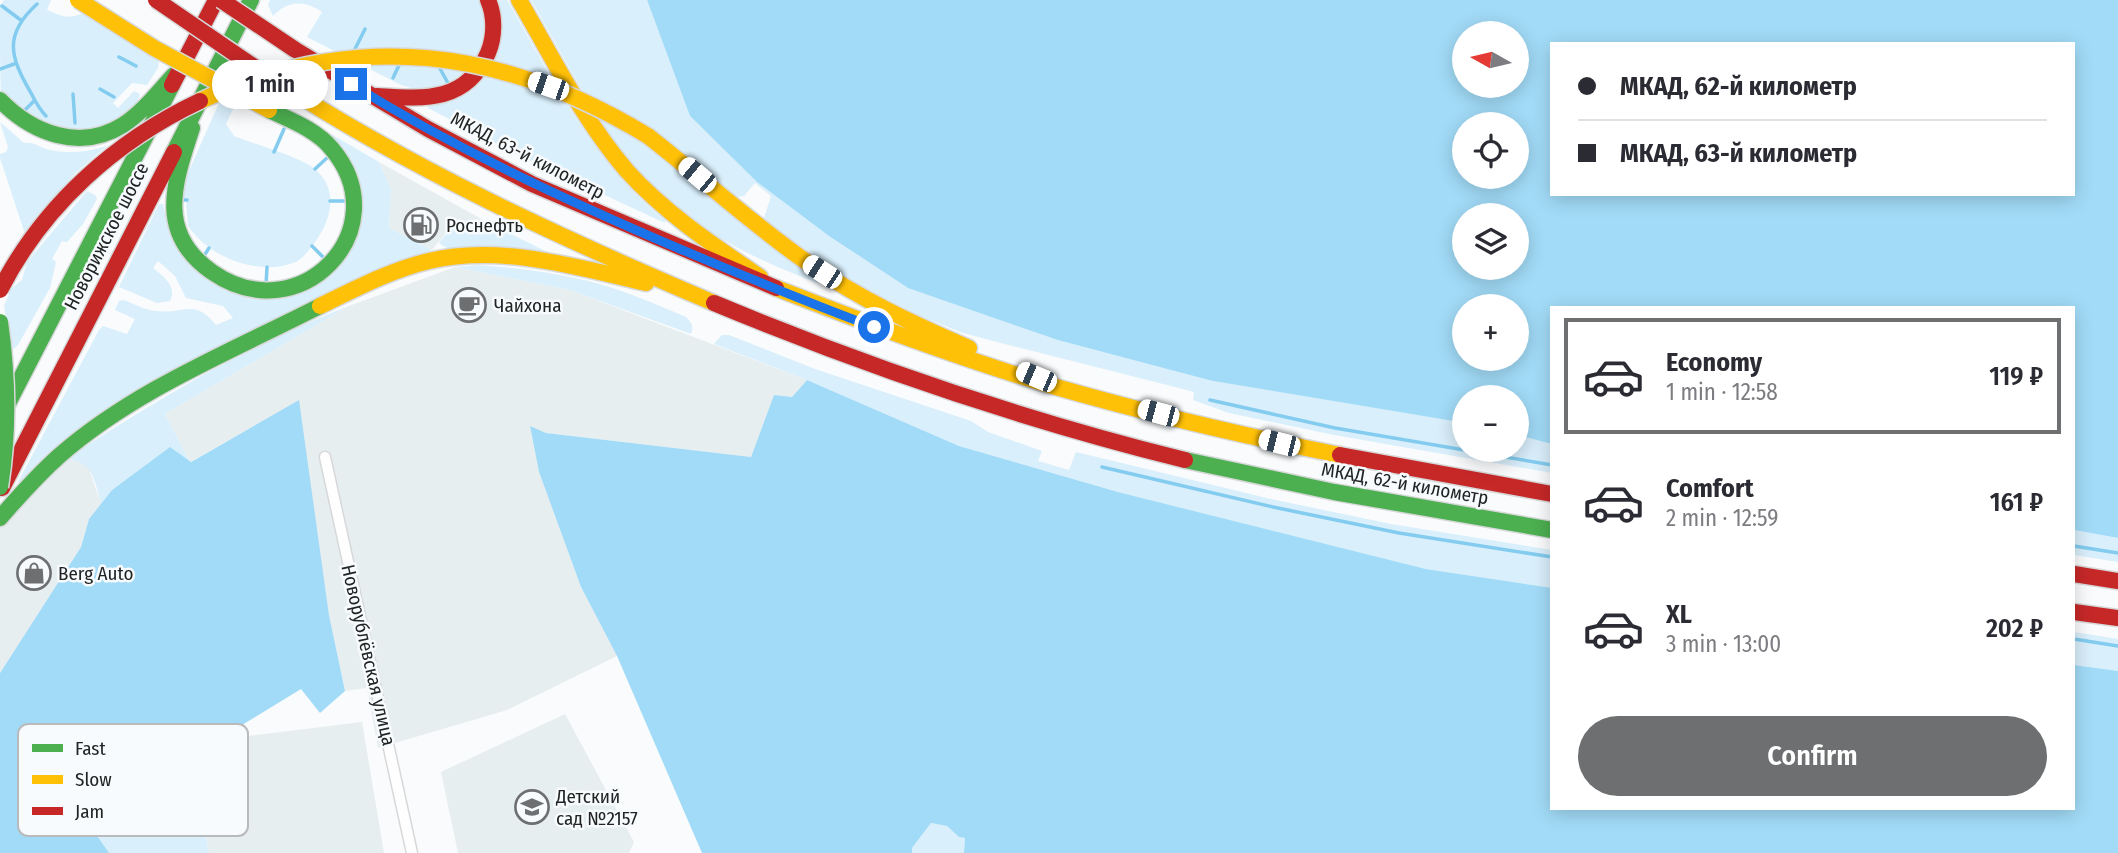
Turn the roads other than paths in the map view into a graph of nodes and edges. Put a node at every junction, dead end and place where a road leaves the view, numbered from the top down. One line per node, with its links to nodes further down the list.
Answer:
1 (78, 0): 9 (main road, bridge)
2 (156, 0): 13 (main road, bridge)
3 (216, 0): 8 (main road, Новорижское шоссе)
4 (221, 0): 10 (main road, МКАД, 63-й километр, bridge)
5 (251, 0): 9 (main road, Новорижское шоссе)
6 (488, 0): 10 (main road)
7 (519, 0): 14 (main road)
8 (183, 65): 11 (main road); 18 (main road, Новорижское шоссе)
9 (208, 82): 20 (main road, Новорижское шоссе)
10 (370, 96): 14 (main road, МКАД, 63-й километр)
11 (0, 100)
12 (0, 289): 17 (main road, bridge)
13 (688, 292): 22 (main road); 23 (main road, МКАД, 62-й километр)
14 (785, 293): 15 (main road, МКАД, 63-й километр)
15 (835, 313): 17 (main road, МКАД, 62-й километр)
16 (0, 322): 20 (main road, bridge)
17 (1059, 387): 21 (main road, МКАД, 62-й километр)
18 (0, 419)
19 (325, 457): 28 (street, Новорублёвская улица)
20 (0, 489)
21 (1550, 494)
22 (0, 518)
23 (1550, 530)
24 (2075, 574): 25 (main road)
25 (2118, 581)
26 (2075, 612): 27 (main road)
27 (2118, 618)
28 (412, 853)

